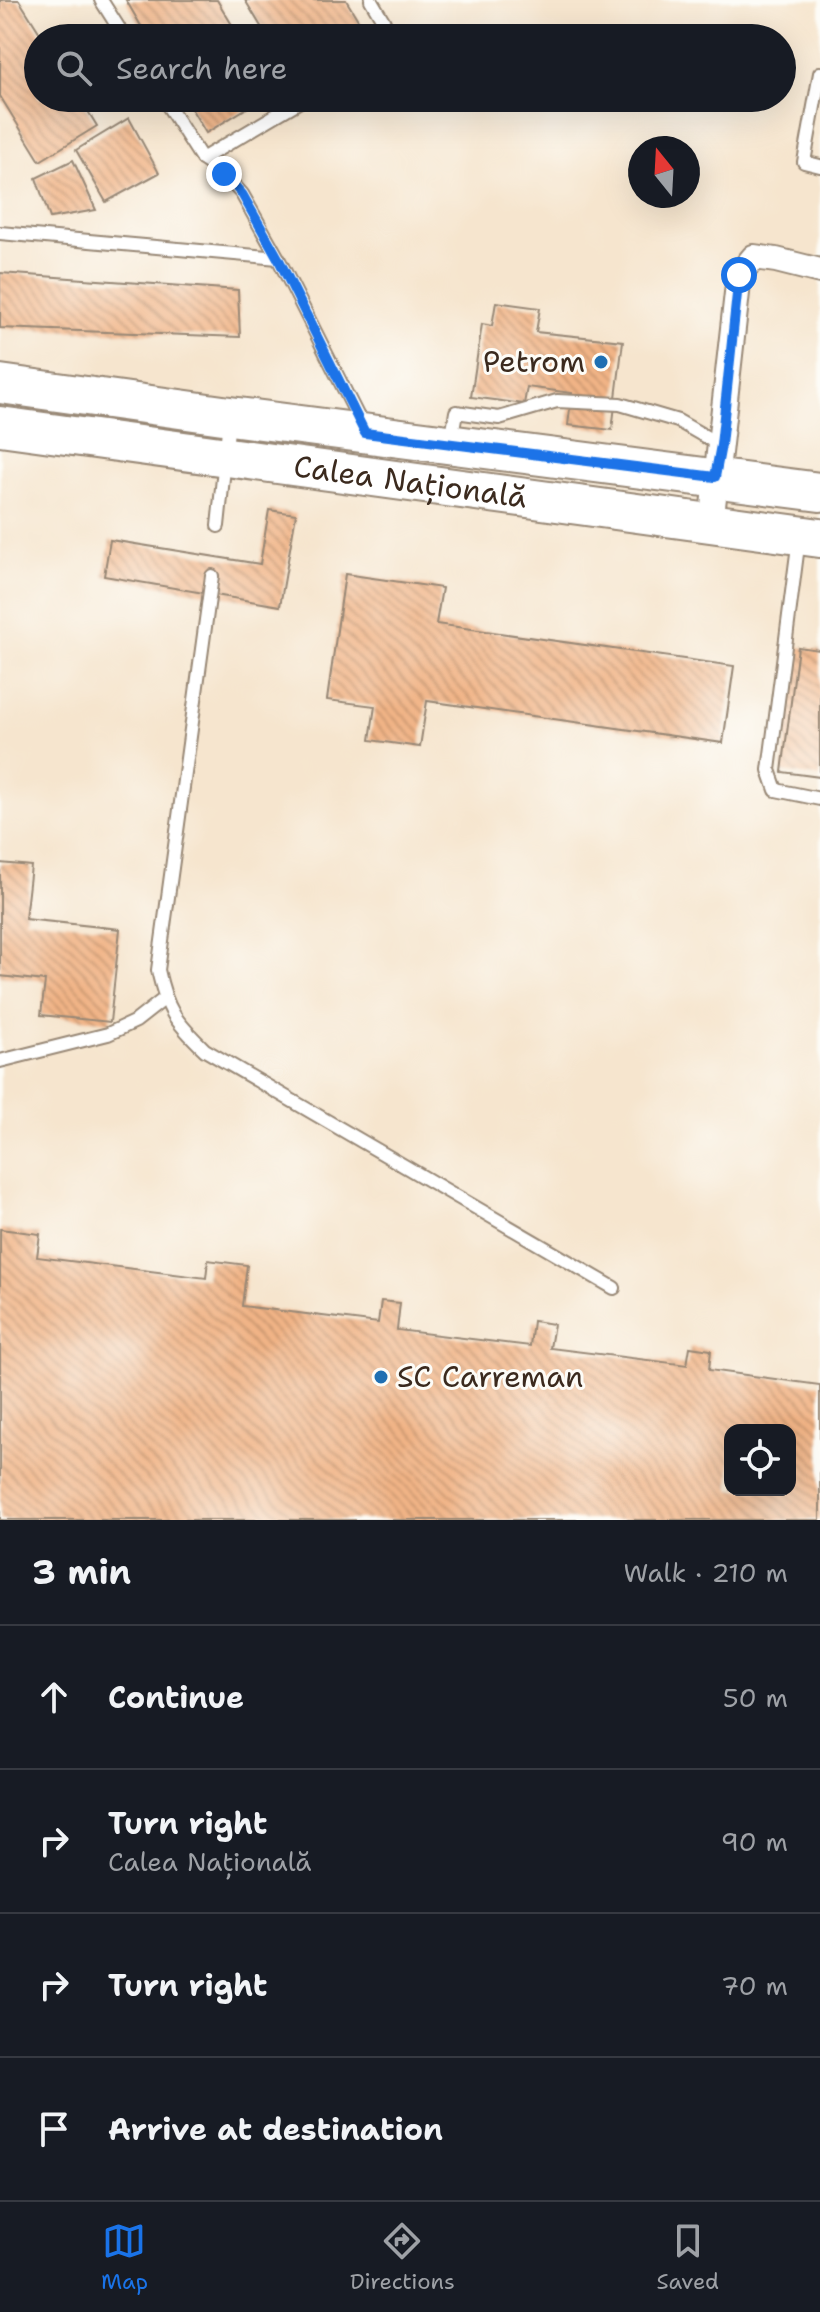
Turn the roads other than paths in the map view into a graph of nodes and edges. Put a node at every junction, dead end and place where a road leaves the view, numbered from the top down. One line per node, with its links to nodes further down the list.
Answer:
1 (101, 0): 3 (lane)
2 (371, 0): 4 (lane)
3 (116, 24)
4 (384, 24)
5 (820, 73): 9 (lane)
6 (172, 112): 8 (lane)
7 (281, 112): 8 (lane)
8 (202, 159): 11 (lane)
9 (820, 166)
10 (0, 233): 11 (lane)
11 (278, 258): 18 (lane)
12 (820, 271): 19 (street)
13 (0, 384): 14 (main road, Calea Națională)
14 (230, 416): 17 (lane); 18 (main road, Calea Națională)
15 (0, 426): 17 (main road, Calea Națională)
16 (450, 444): 18 (main road, Calea Națională); 19 (main road, Calea Națională); 19 (lane)
17 (225, 456): 18 (main road, Calea Națională); 22 (lane)
18 (380, 456): 21 (main road, Calea Națională)
19 (718, 461): 20 (main road, Calea Națională); 21 (street)
20 (820, 492)
21 (711, 524): 23 (main road, Calea Națională)
22 (218, 526)
23 (810, 536): 25 (lane)
24 (212, 576): 26 (lane)
25 (820, 799)
26 (164, 999): 27 (lane); 28 (lane)
27 (0, 1061)
28 (614, 1288)

